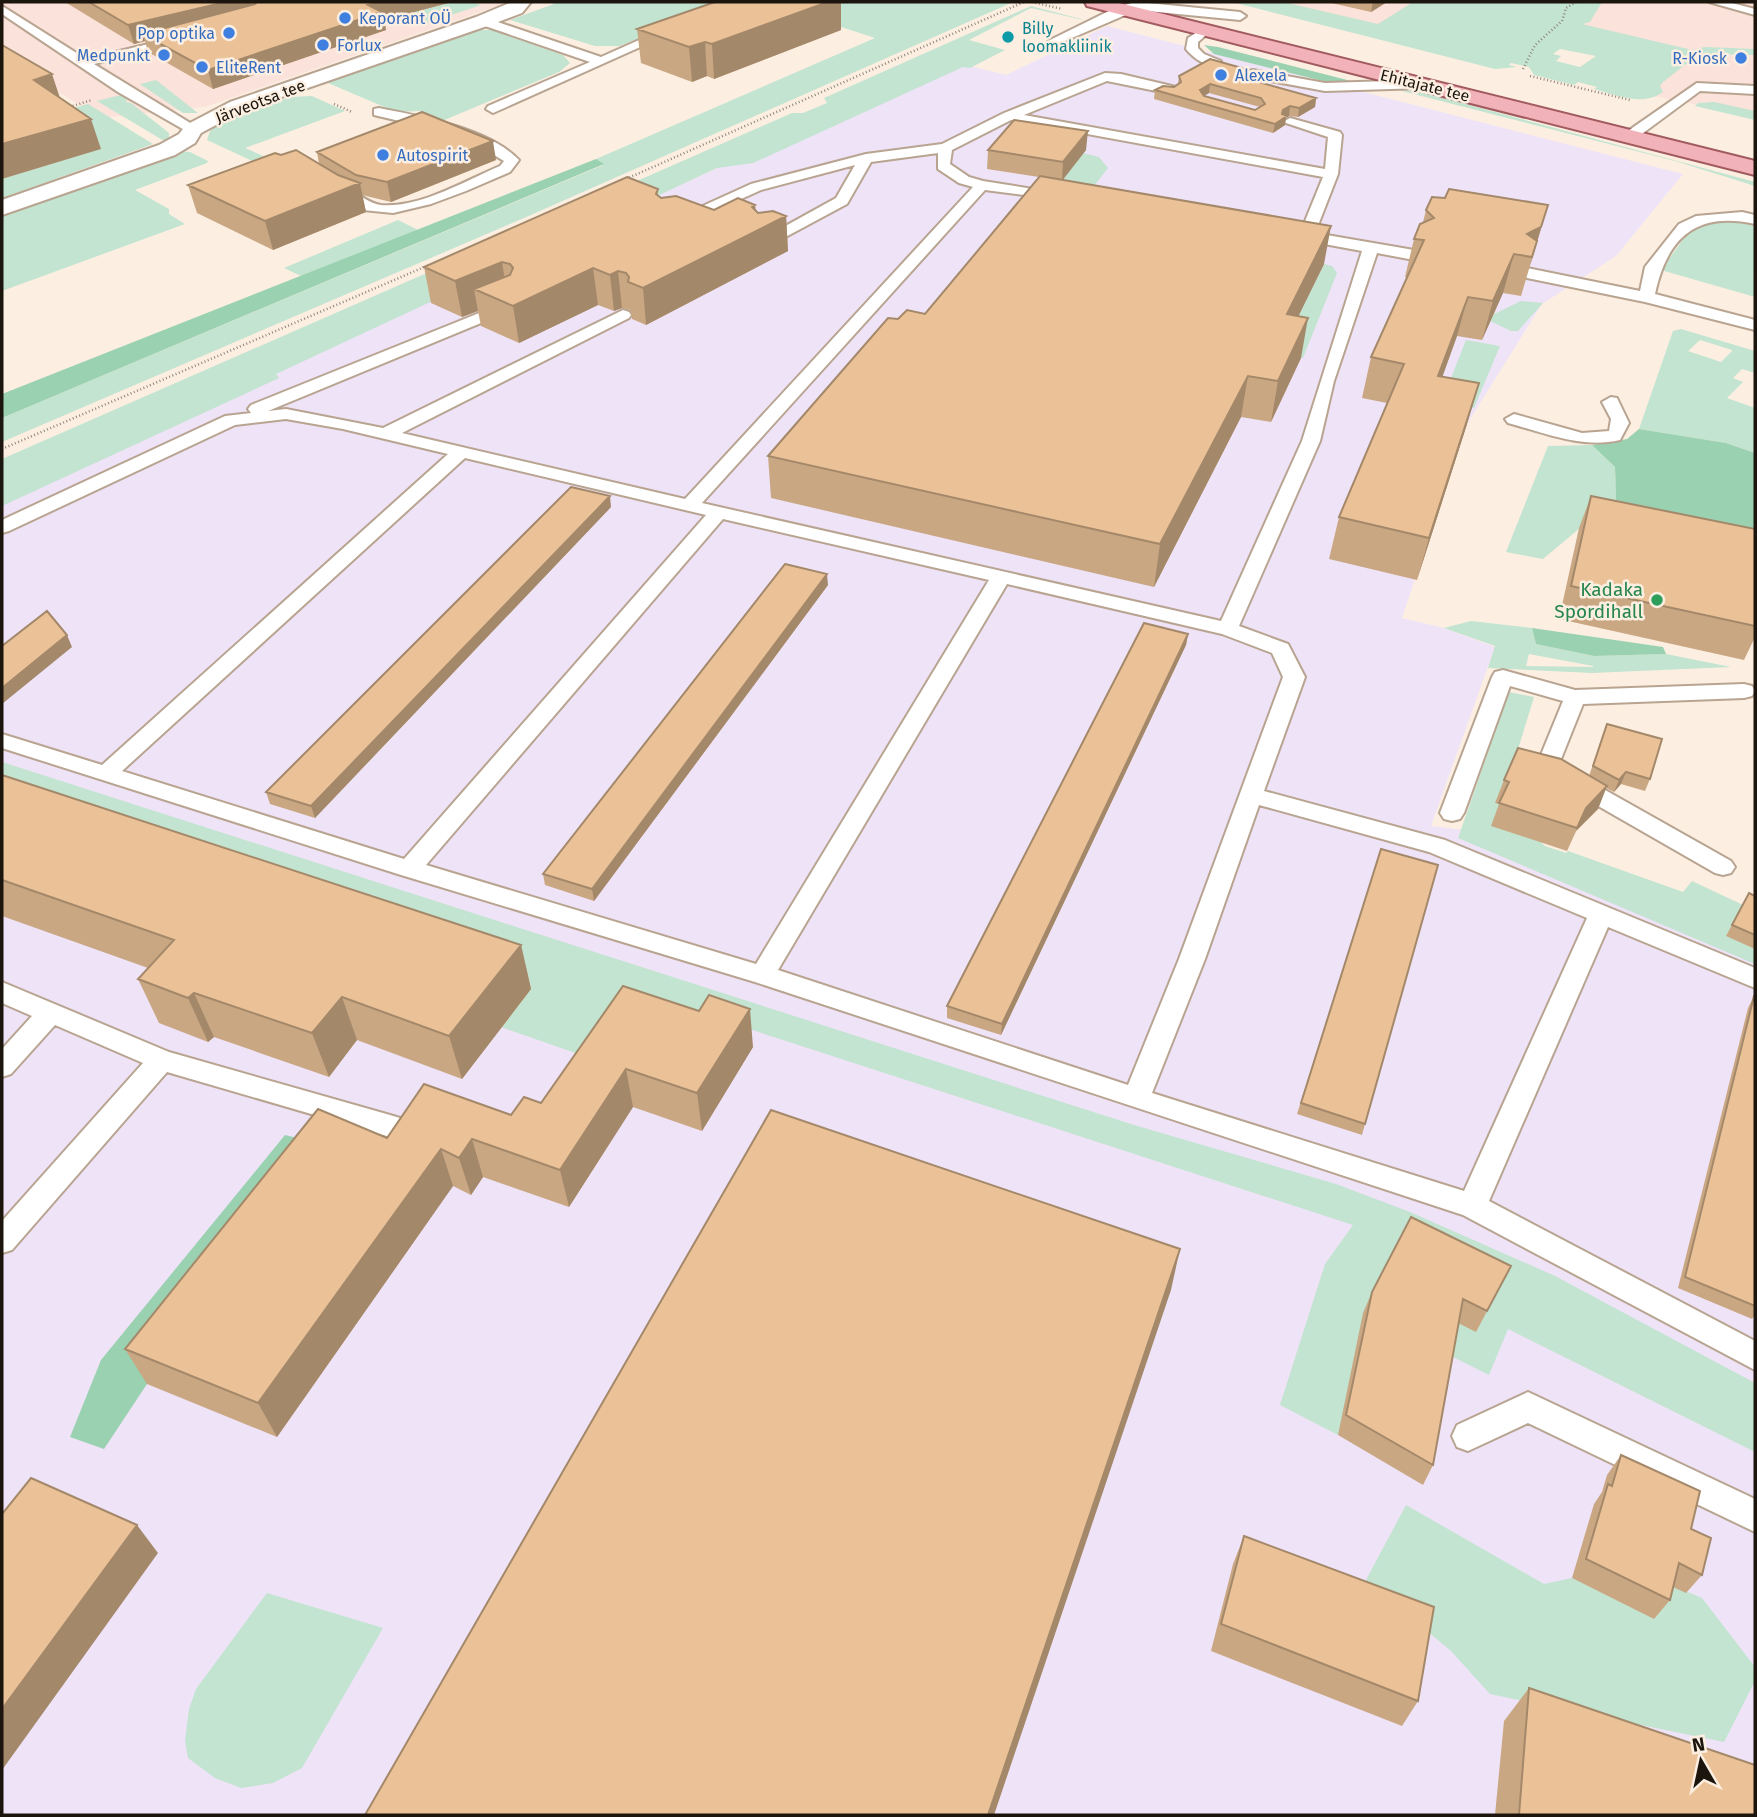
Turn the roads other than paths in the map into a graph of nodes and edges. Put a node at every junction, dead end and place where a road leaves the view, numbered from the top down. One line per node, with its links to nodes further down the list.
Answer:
1 (522, 2): 9 (street, Järveotsa tee)
2 (1094, 2): 6 (main road, Ehitajate tee)
3 (1182, 2): 8 (main road)
4 (1715, 2): 7 (lane)
5 (2, 9): 15 (lane)
6 (1123, 9): 8 (lane); 11 (main road, Ehitajate tee); 13 (lane)
7 (1755, 12)
8 (1247, 18)
9 (483, 21): 14 (lane); 28 (street, Järveotsa tee)
10 (683, 26): 14 (lane)
11 (1206, 30): 16 (lane); 18 (main road, Ehitajate tee)
12 (190, 36): 15 (lane)
13 (1054, 41)
14 (600, 61): 22 (lane)
15 (83, 63): 28 (lane)
16 (1217, 64)
17 (1253, 74): 18 (lane)
18 (1424, 85): 29 (main road, Ehitajate tee)
19 (1171, 90): 24 (lane)
20 (1755, 90): 25 (lane)
21 (1633, 106): 25 (main road)
22 (493, 109)
23 (379, 112): 34 (lane)
24 (1009, 116): 30 (lane); 33 (lane)
25 (1658, 117): 27 (main road); 29 (lane)
26 (1290, 122): 33 (lane)
27 (1682, 123)
28 (193, 129): 37 (street, Järveotsa tee)
29 (1630, 136): 32 (main road, Ehitajate tee)
30 (946, 148): 31 (lane); 35 (lane)
31 (866, 158): 39 (lane); 42 (lane)
32 (1755, 168)
33 (1331, 174): 41 (lane)
34 (323, 180)
35 (982, 185): 36 (lane); 57 (lane)
36 (1077, 200)
37 (2, 208)
38 (1755, 220): 46 (lane)
39 (669, 227)
40 (1279, 232): 41 (lane)
41 (1306, 236): 43 (lane)
42 (765, 243)
43 (1371, 247): 44 (lane); 61 (lane)
44 (1414, 255)
45 (1527, 273): 46 (lane)
46 (1646, 297): 49 (lane)
47 (509, 306): 54 (lane)
48 (623, 315): 55 (lane)
49 (1720, 318): 50 (lane); 51 (lane)
50 (1755, 325)
51 (1755, 334)
52 (1611, 402): 53 (lane)
53 (1514, 419)
54 (231, 420): 55 (lane); 59 (lane)
55 (385, 434): 56 (lane)
56 (460, 453): 57 (lane); 65 (lane)
57 (689, 506): 58 (lane)
58 (718, 513): 60 (lane); 69 (lane)
59 (2, 527)
60 (1001, 577): 61 (lane); 71 (lane)
61 (1228, 629): 66 (lane)
62 (1745, 691): 63 (lane)
63 (1575, 697): 67 (lane); 68 (lane)
64 (2, 741): 65 (lane)
65 (106, 773): 69 (lane)
66 (1251, 795): 70 (lane); 77 (lane)
67 (1452, 813)
68 (1723, 867)
69 (408, 869): 71 (lane)
70 (1601, 914): 72 (lane); 79 (lane)
71 (762, 975): 77 (lane)
72 (1755, 978)
73 (2, 992): 74 (lane)
74 (50, 1013): 75 (lane); 76 (lane)
75 (162, 1060): 78 (lane); 80 (lane)
76 (2, 1067)
77 (1136, 1099): 79 (lane)
78 (390, 1126)
79 (1472, 1206): 81 (lane)
80 (2, 1241)
81 (1755, 1356)
82 (1468, 1436): 83 (lane)
83 (1755, 1516)

